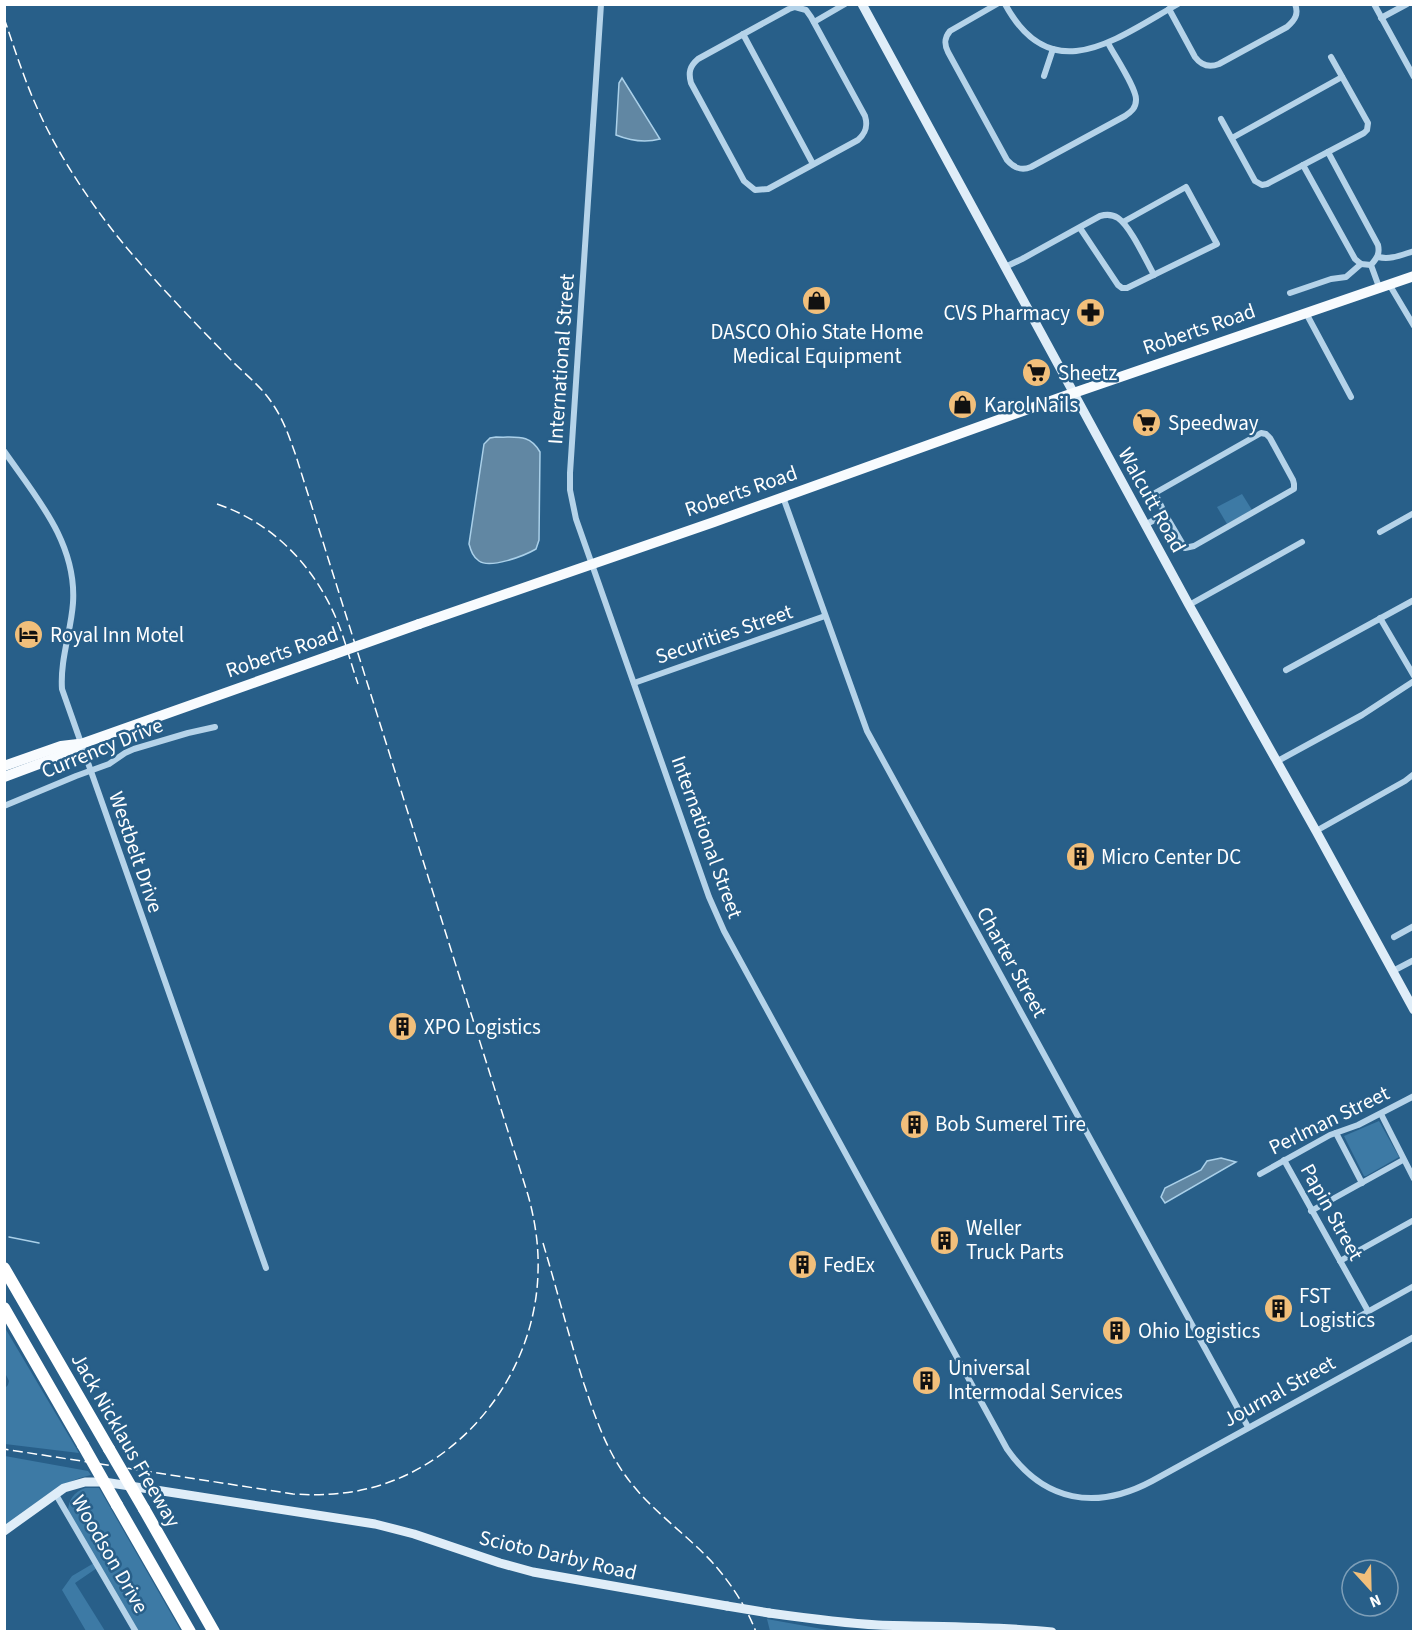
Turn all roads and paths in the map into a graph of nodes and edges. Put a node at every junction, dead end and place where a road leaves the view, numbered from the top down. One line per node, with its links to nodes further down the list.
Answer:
1 (601, 4): 47 (street, International Street)
2 (845, 4): 12 (street)
3 (862, 4): 31 (street, Walcutt Road)
4 (997, 4): 14 (street)
5 (1005, 4): 15 (street)
6 (1178, 4): 10 (street)
7 (1295, 4): 10 (street)
8 (1374, 4): 11 (street)
9 (1407, 4): 11 (street)
10 (1169, 9): 14 (street)
11 (1381, 18): 19 (street)
12 (814, 22): 13 (street); 23 (street)
13 (742, 34): 23 (street); 23 (street)
14 (1108, 43): 15 (street)
15 (1053, 49): 17 (street)
16 (1331, 57): 18 (street)
17 (1044, 76)
18 (1342, 77): 21 (street); 22 (street)
19 (1413, 77)
20 (1221, 119): 21 (street)
21 (1232, 138): 24 (street)
22 (1328, 152): 24 (street); 28 (street)
23 (813, 164)
24 (1303, 165): 29 (street)
25 (1123, 222): 26 (street); 32 (street); 32 (street)
26 (1080, 228): 31 (street); 32 (street)
27 (1413, 251): 28 (street)
28 (1378, 257): 30 (street)
29 (1361, 264): 30 (street); 35 (street)
30 (1371, 265): 34 (street)
31 (1005, 267): 38 (street, Walcutt Road)
32 (1154, 275)
33 (1413, 276): 34 (main road, Roberts Road)
34 (1384, 286): 36 (main road, Roberts Road); 37 (street)
35 (1290, 293)
36 (1306, 313): 38 (main road, Roberts Road); 39 (street)
37 (1413, 326)
38 (1074, 393): 41 (main road, Roberts Road); 44 (street, Walcutt Road)
39 (1352, 397)
40 (4, 451): 57 (street, Westbelt Drive)
41 (783, 497): 47 (main road, Roberts Road); 50 (street, Charter Street)
42 (1413, 513): 45 (street)
43 (1165, 514): 43 (street); 44 (street)
44 (1145, 525): 49 (street, Walcutt Road)
45 (1380, 532)
46 (1302, 542): 49 (street)
47 (591, 563): 55 (street, International Street); 57 (main road, Roberts Road, bridge)
48 (1413, 600): 51 (street)
49 (1189, 605): 58 (street, Walcutt Road)
50 (825, 616): 55 (street, Securities Street); 88 (street, Charter Street)
51 (1380, 618): 52 (street); 53 (street)
52 (1286, 670)
53 (1413, 676)
54 (1413, 681): 58 (street)
55 (634, 683): 89 (street, International Street)
56 (214, 727): 60 (street, Currency Drive)
57 (81, 744): 59 (main road, Roberts Road); 60 (street, Westbelt Drive); 62 (main road, Roberts Road)
58 (1276, 762): 64 (street, Walcutt Road)
59 (4, 766)
60 (90, 771): 63 (street, Currency Drive); 81 (street, Westbelt Drive)
61 (1413, 774): 64 (street)
62 (4, 777)
63 (4, 806)
64 (1316, 831): 68 (street, Walcutt Road)
65 (1413, 926): 66 (street)
66 (1394, 937)
67 (1413, 960): 68 (street)
68 (1393, 971): 69 (street, Walcutt Road)
69 (1413, 1010)
70 (1413, 1096): 71 (street, Perlman Street)
71 (1381, 1114): 72 (street, Perlman Street); 74 (street)
72 (1336, 1133): 73 (street, Perlman Street); 77 (street)
73 (1284, 1160): 75 (street, Perlman Street); 78 (street, Papin Street)
74 (1403, 1160): 76 (street); 77 (street)
75 (1260, 1174)
76 (1413, 1179)
77 (1362, 1183): 78 (street)
78 (1311, 1210): 80 (street, Papin Street)
79 (1413, 1220): 80 (street)
80 (1340, 1261): 85 (street, Papin Street)
81 (266, 1268)
82 (4, 1269): 94 (highway, Jack Nicklaus Freeway, bridge)
83 (1413, 1286): 85 (street)
84 (4, 1308): 93 (highway, Jack Nicklaus Freeway, bridge)
85 (1368, 1311): 86 (street)
86 (1342, 1326)
87 (1413, 1337): 88 (street, Journal Street)
88 (1248, 1427): 89 (street, Journal Street)
89 (1161, 1476)
90 (55, 1493): 91 (street, Scioto Darby Road); 92 (street, Woodson Drive); 95 (street, Scioto Darby Road, bridge)
91 (4, 1531)
92 (136, 1632)
93 (190, 1632)
94 (214, 1632)
95 (1052, 1632)

